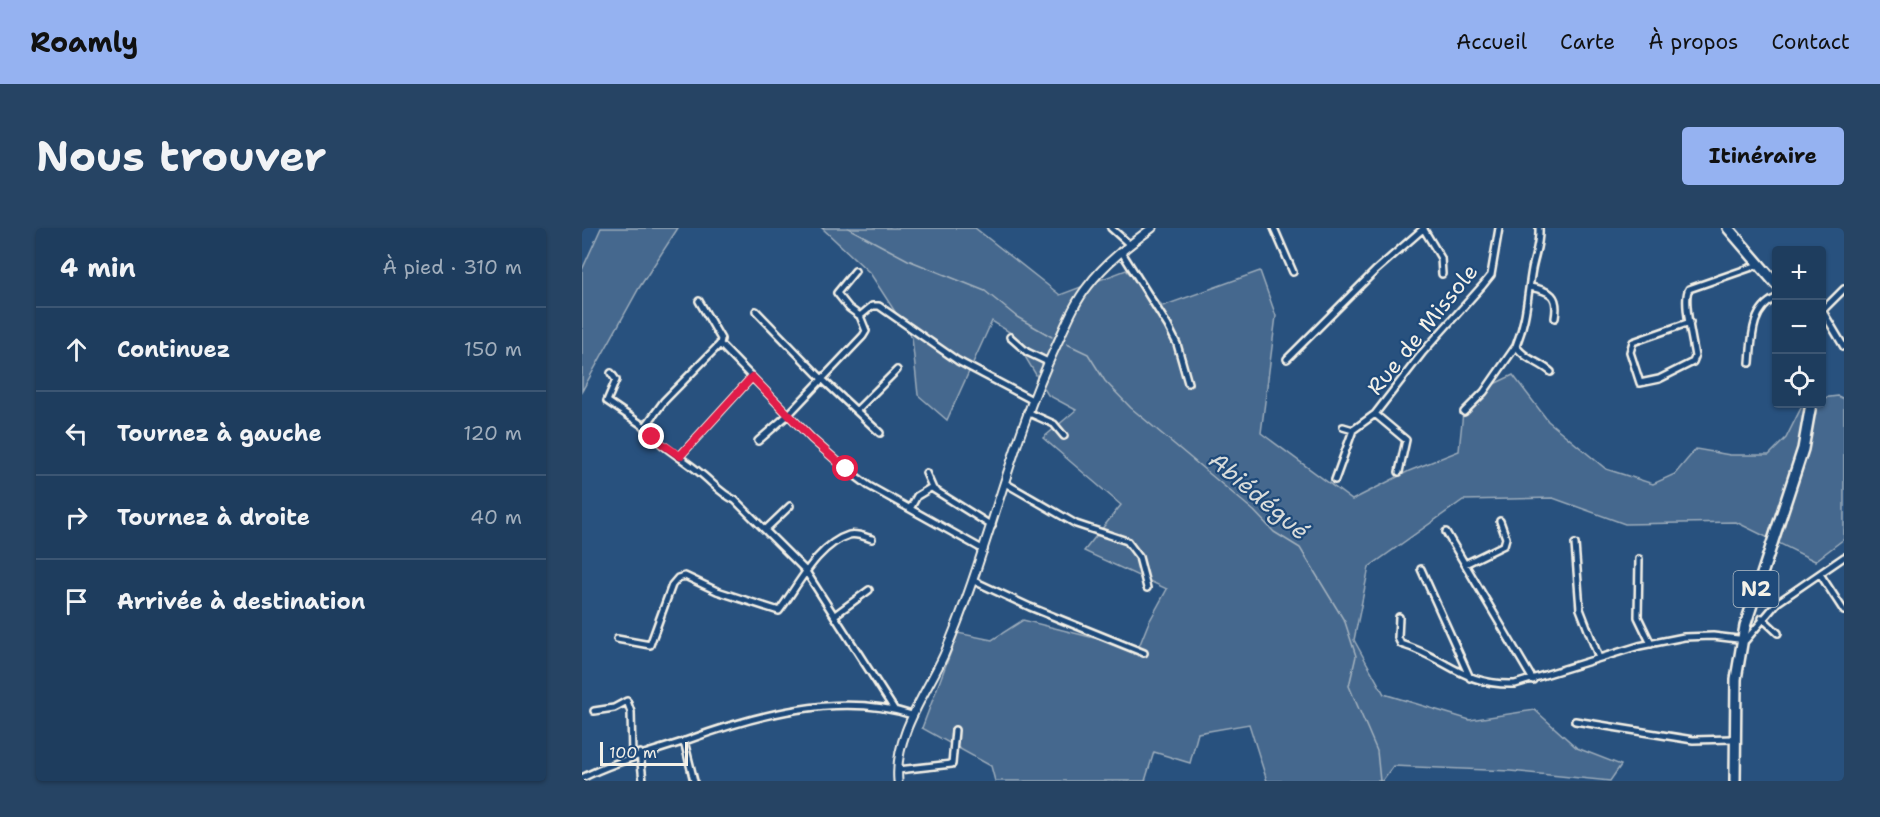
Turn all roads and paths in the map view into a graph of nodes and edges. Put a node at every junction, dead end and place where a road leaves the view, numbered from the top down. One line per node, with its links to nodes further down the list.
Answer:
1 (1111, 228): 8 (street)
2 (1152, 228): 8 (street)
3 (1274, 228): 12 (street)
4 (1423, 228): 13 (street); 29 (street)
5 (1499, 228): 44 (street, Rue de Missole)
6 (1539, 228): 15 (street)
7 (1728, 228): 10 (highway)
8 (1130, 245): 9 (street)
9 (1122, 251): 30 (street); 37 (street)
10 (1761, 264): 14 (highway); 24 (street)
11 (855, 271): 21 (street)
12 (1293, 272)
13 (1442, 274)
14 (1772, 279)
15 (1530, 287): 22 (street); 27 (street)
16 (1844, 289): 19 (street)
17 (1772, 300): 31 (street)
18 (699, 301): 26 (street)
19 (1826, 307)
20 (756, 311): 36 (street)
21 (860, 316): 36 (street); 38 (street)
22 (1555, 318)
23 (1826, 318): 28 (street)
24 (1690, 322): 24 (street)
25 (1010, 337): 30 (street)
26 (720, 344): 35 (street); 45 (street)
27 (1516, 346): 33 (street); 42 (street)
28 (1844, 347)
29 (1287, 359)
30 (1048, 362): 38 (street)
31 (1750, 363)
32 (897, 370): 40 (street)
33 (1551, 372)
34 (611, 373): 45 (street)
35 (752, 377): 43 (street); 51 (street)
36 (821, 378): 40 (street); 43 (street)
37 (1188, 383)
38 (1032, 400): 41 (street)
39 (1810, 408): 81 (highway, N2)
40 (857, 411): 48 (street)
41 (1027, 412): 49 (street); 55 (street)
42 (1464, 412)
43 (789, 414): 50 (street); 58 (street)
44 (1375, 414): 47 (street, Rue de Missole); 52 (street)
45 (645, 427): 51 (street)
46 (1343, 427): 47 (street)
47 (1353, 430): 54 (street)
48 (880, 433)
49 (1064, 436)
50 (758, 441)
51 (680, 456): 61 (street)
52 (1399, 472)
53 (926, 473): 56 (street)
54 (1335, 480)
55 (1005, 483): 60 (street); 73 (street)
56 (932, 487): 58 (street); 60 (street)
57 (790, 506): 61 (street)
58 (910, 507): 65 (street)
59 (1500, 521): 68 (street)
60 (992, 526): 65 (street)
61 (765, 529): 70 (street)
62 (1446, 532): 68 (street)
63 (872, 539): 70 (street)
64 (1575, 544): 84 (street)
65 (984, 550): 72 (street)
66 (1844, 557): 71 (street)
67 (1639, 559): 82 (street)
68 (1466, 564): 86 (street)
69 (1421, 569): 85 (street)
70 (805, 570): 76 (street); 80 (street)
71 (1820, 574): 75 (street); 78 (street)
72 (974, 581): 83 (street); 89 (street)
73 (1147, 588)
74 (869, 590): 76 (street)
75 (1844, 611)
76 (835, 615): 87 (street)
77 (1399, 617): 85 (street)
78 (1762, 618): 79 (street); 81 (street)
79 (1778, 633)
80 (617, 639)
81 (1743, 641): 82 (street); 92 (highway, N2)
82 (1651, 644): 84 (street)
83 (1144, 652)
84 (1599, 658): 86 (street)
85 (1470, 678): 86 (street)
86 (1533, 680)
87 (894, 709): 89 (street); 93 (street)
88 (594, 711): 95 (street)
89 (912, 714): 96 (street)
90 (1575, 721): 92 (street)
91 (956, 730): 96 (street)
92 (1733, 739): 102 (highway, N2)
93 (684, 741): 94 (street); 100 (street)
94 (640, 753): 95 (street); 99 (street)
95 (632, 757): 98 (street)
96 (898, 770): 101 (street)
97 (582, 778): 98 (street)
98 (590, 778)
99 (643, 781)
100 (694, 781)
101 (898, 781)
102 (1735, 781)

